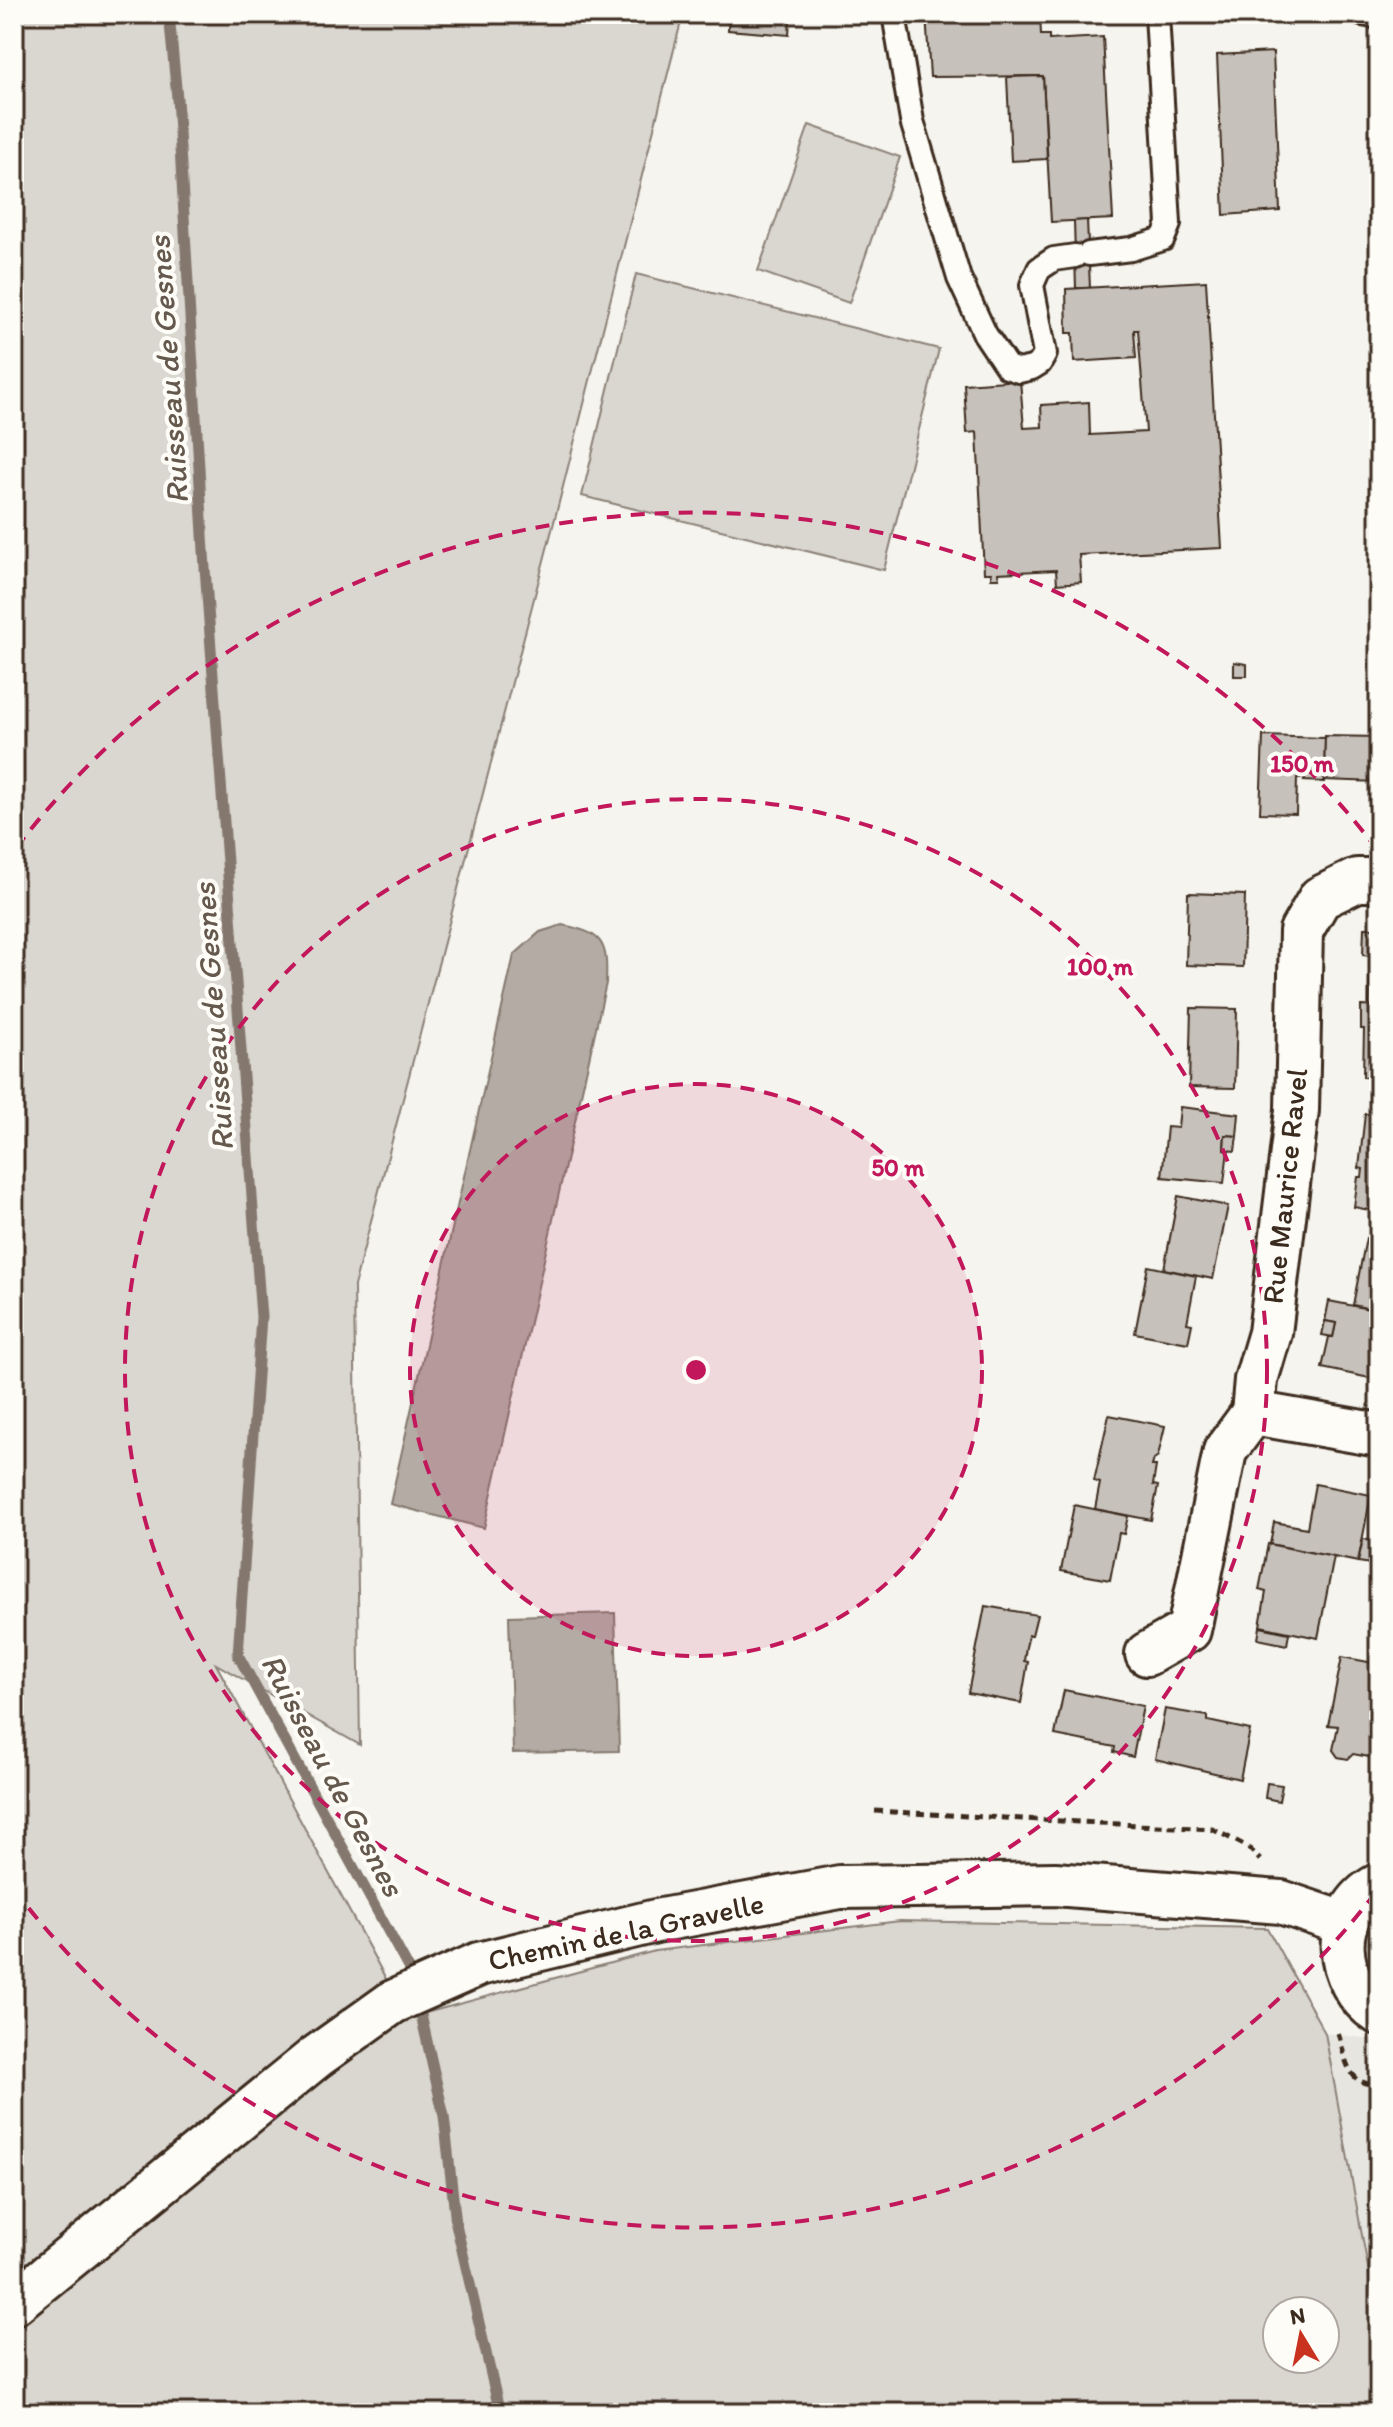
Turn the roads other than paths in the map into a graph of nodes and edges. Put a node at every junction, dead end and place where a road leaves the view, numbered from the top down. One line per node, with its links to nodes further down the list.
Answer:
1 (894, 14): 2 (lane)
2 (1157, 14)
3 (1362, 14): 4 (lane)
4 (1379, 17)
5 (1379, 880): 6 (street, Rue Maurice Ravel)
6 (1253, 1413): 7 (street); 8 (street)
7 (1379, 1435)
8 (1147, 1654)
9 (1379, 1885): 10 (street)
10 (1346, 1924): 11 (street); 12 (street, Chemin de la Gravelle)
11 (1379, 2013)
12 (14, 2303)

